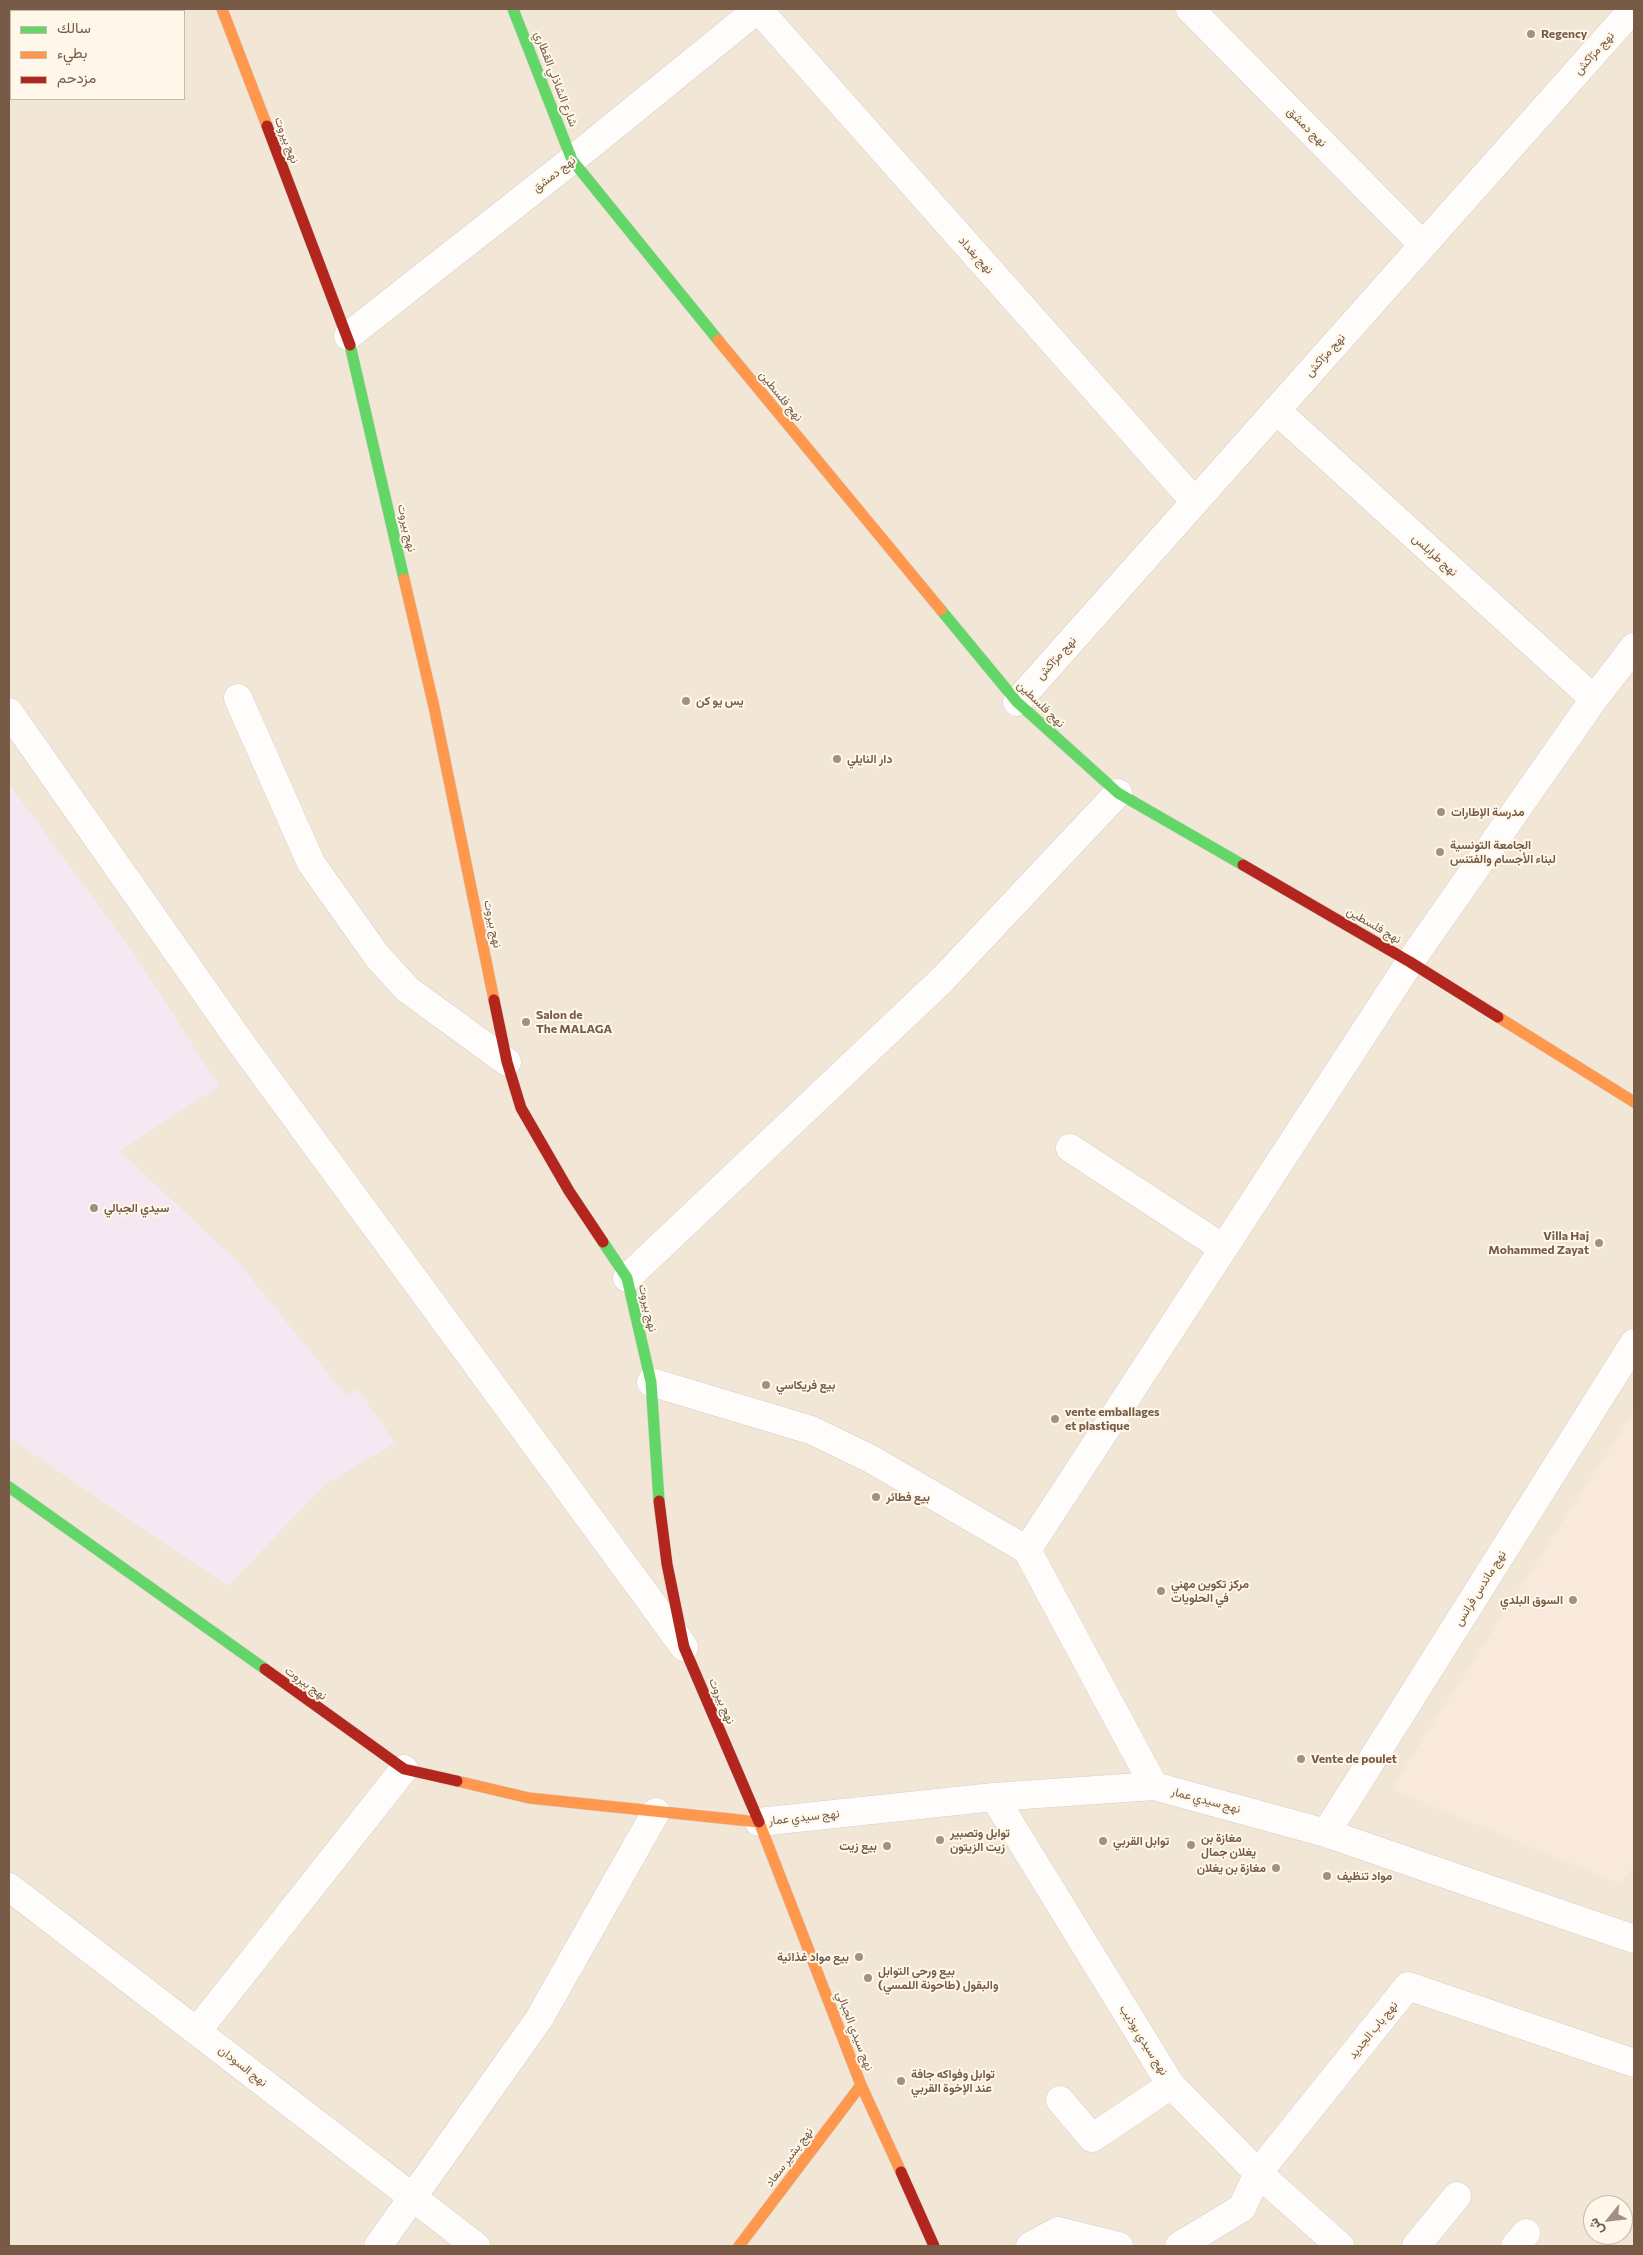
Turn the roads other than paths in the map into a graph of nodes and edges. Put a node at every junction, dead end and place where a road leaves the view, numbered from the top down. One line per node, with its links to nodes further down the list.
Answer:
1 (222, 9): 8 (street, نهج بيروت)
2 (513, 9): 6 (street, شارع الشاذلي القطاري)
3 (758, 9): 6 (street, نهج دمشق); 10 (street, نهج بغداد)
4 (1190, 9): 7 (street, نهج دمشق)
5 (1633, 9): 7 (street, نهج مرّاكش)
6 (572, 160): 8 (street, نهج دمشق); 14 (street, نهج فلسطين)
7 (1423, 245): 9 (street, نهج مرّاكش)
8 (348, 336): 18 (street, نهج بيروت)
9 (1276, 410): 10 (street, نهج مرّاكش); 13 (street, نهج طرابلس)
10 (1195, 502): 14 (street, نهج مرّاكش)
11 (1634, 647): 13 (street)
12 (238, 698): 18 (street)
13 (1594, 699): 17 (street)
14 (1017, 702): 16 (street, نهج فلسطين)
15 (9, 712): 27 (street)
16 (1118, 793): 17 (street, نهج فلسطين); 22 (street)
17 (1410, 962): 19 (street, نهج فلسطين); 21 (street)
18 (507, 1062): 22 (street, نهج بيروت)
19 (1634, 1102)
20 (1070, 1148): 21 (street)
21 (1223, 1248): 26 (street)
22 (627, 1278): 24 (street, نهج بيروت)
23 (1634, 1343): 33 (street, نهج ماندس فرانس)
24 (651, 1382): 26 (street); 27 (street, نهج بيروت)
25 (9, 1487): 28 (street, نهج بيروت)
26 (1027, 1550): 29 (street)
27 (684, 1647): 32 (street, نهج بيروت)
28 (404, 1770): 31 (street, نهج بيروت); 36 (street)
29 (1154, 1786): 30 (street, نهج سيدي عمار); 33 (street, نهج سيدي عمار)
30 (994, 1797): 32 (street, نهج سيدي عمار); 39 (street, نهج سيدي بوذيب)
31 (656, 1812): 32 (street, نهج بيروت); 43 (street)
32 (759, 1822): 38 (street, نهج سيدي الجبالي)
33 (1326, 1833): 35 (street, نهج سيدي عمار)
34 (9, 1887): 36 (street, نهج السودان)
35 (1634, 1939)
36 (197, 2031): 43 (street, نهج السودان)
37 (1634, 2063): 41 (street, نهج باب الجديد)
38 (861, 2085): 46 (street, نهج بشير سعاد); 47 (street, نهج سيدي الجبالي)
39 (1171, 2085): 40 (street); 41 (street, نهج سيدي بوذيب)
40 (1060, 2100)
41 (1258, 2174): 50 (street, نهج باب الجديد); 51 (street, نهج سيدي بوذيب)
42 (1457, 2196): 52 (street)
43 (413, 2197): 44 (street); 45 (street, نهج السودان)
44 (378, 2246)
45 (476, 2246)
46 (739, 2246)
47 (934, 2246)
48 (1030, 2246): 49 (street)
49 (1119, 2246)
50 (1179, 2246)
51 (1340, 2246)
52 (1416, 2246)

